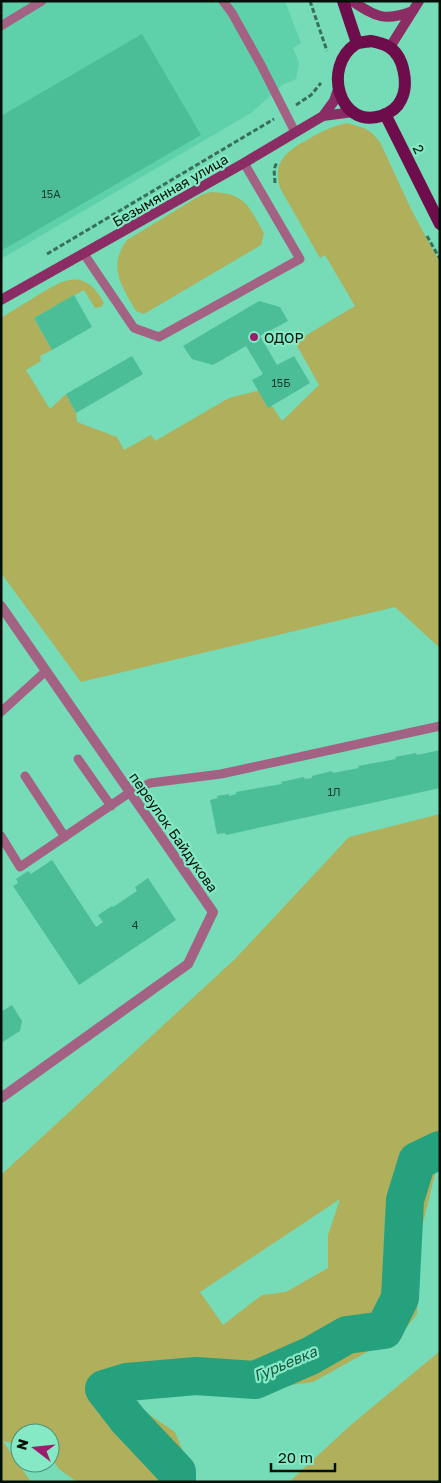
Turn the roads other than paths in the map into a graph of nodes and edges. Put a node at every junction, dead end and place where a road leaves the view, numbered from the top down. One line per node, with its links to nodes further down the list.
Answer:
1 (42, 1): 7 (lane)
2 (223, 1): 14 (lane)
3 (343, 1): 8 (main road)
4 (352, 1): 6 (main road)
5 (419, 1): 6 (main road)
6 (412, 12): 9 (main road)
7 (1, 26)
8 (357, 43): 9 (main road); 10 (main road)
9 (390, 47): 12 (main road)
10 (338, 89): 11 (main road); 13 (main road)
11 (354, 112): 12 (main road); 13 (main road, Безымянная улица)
12 (385, 114): 16 (main road, 2)
13 (323, 116): 14 (main road, Безымянная улица)
14 (294, 132): 15 (main road, Безымянная улица)
15 (244, 163): 17 (main road, Безымянная улица); 17 (lane)
16 (440, 224)
17 (84, 254): 18 (main road, Безымянная улица)
18 (1, 300)
19 (1, 606): 20 (street, переулок Байдукова)
20 (46, 671): 21 (lane); 25 (street, переулок Байдукова)
21 (1, 712)
22 (440, 726): 25 (lane)
23 (78, 759): 26 (lane)
24 (25, 776): 28 (lane)
25 (129, 793): 26 (lane); 29 (street, переулок Байдукова)
26 (111, 806): 28 (lane)
27 (1, 836): 28 (lane)
28 (65, 837)
29 (1, 1098)

